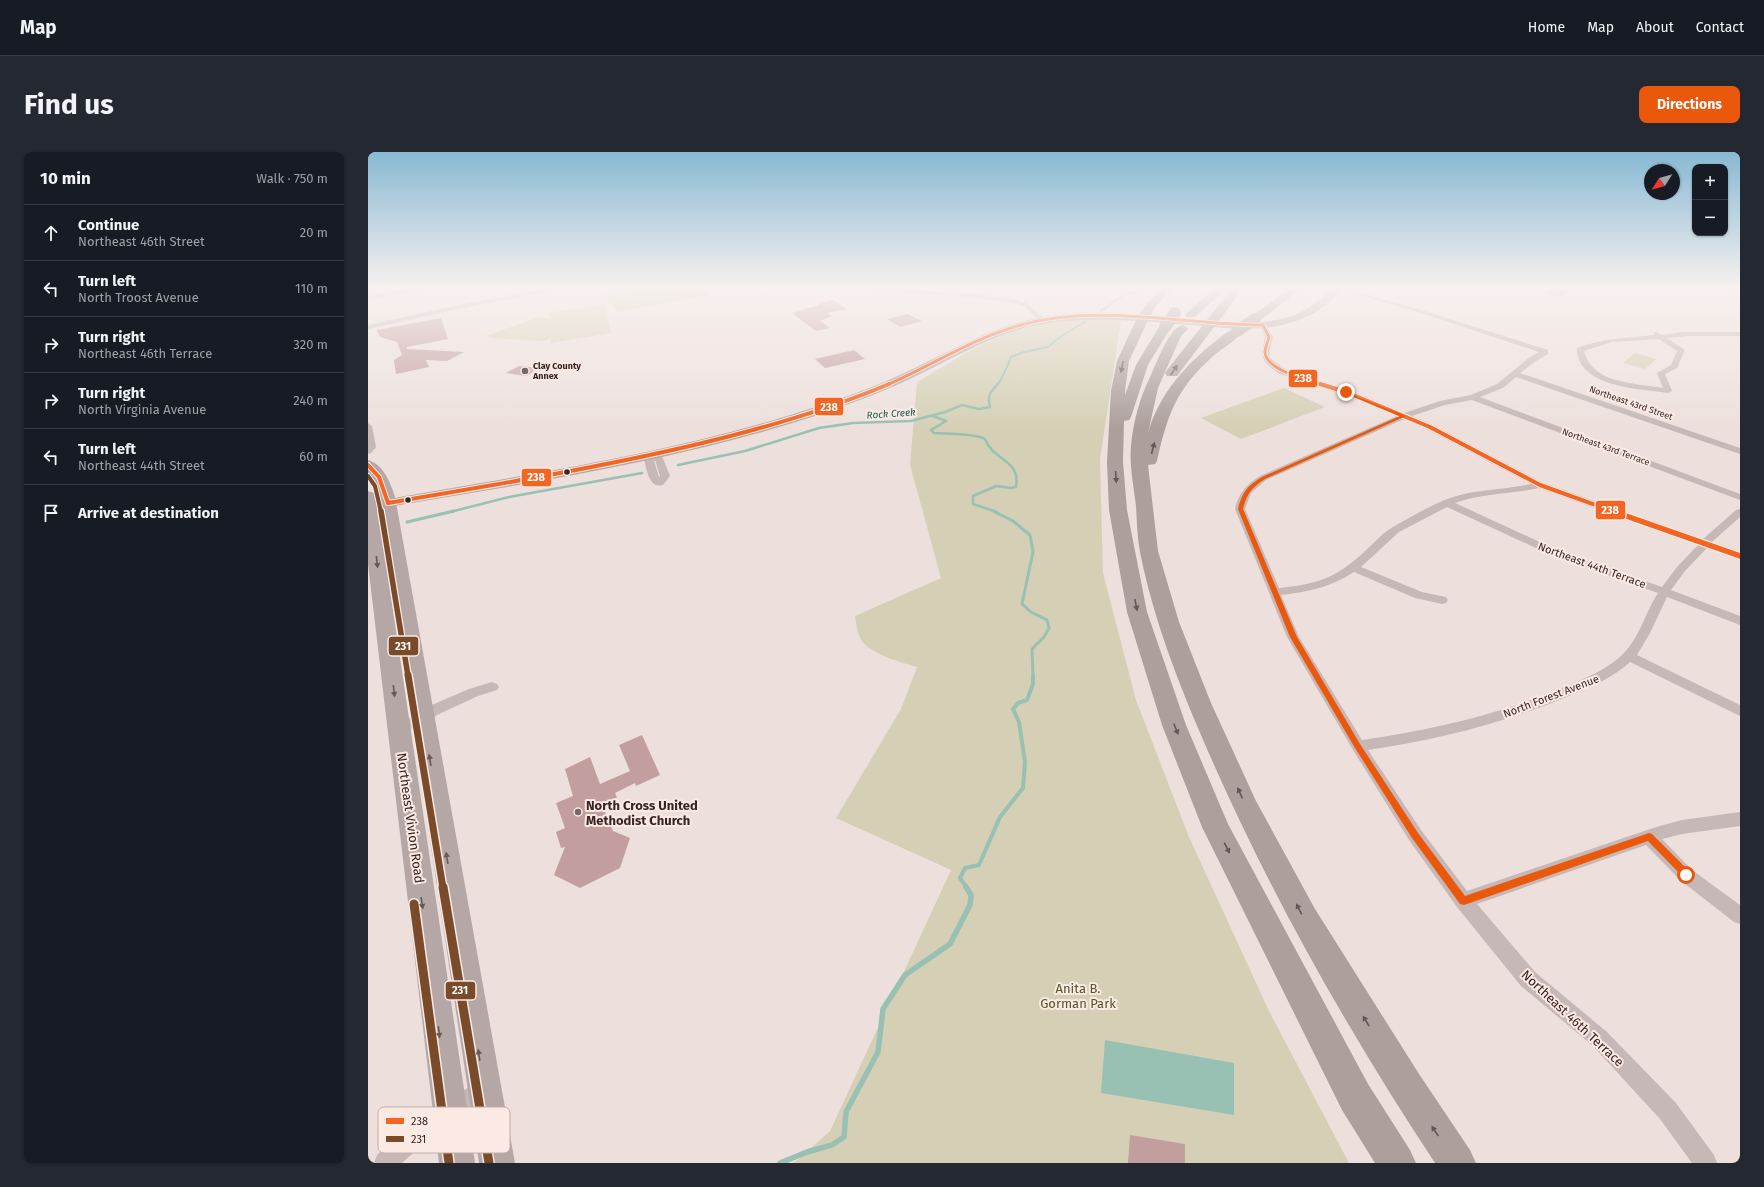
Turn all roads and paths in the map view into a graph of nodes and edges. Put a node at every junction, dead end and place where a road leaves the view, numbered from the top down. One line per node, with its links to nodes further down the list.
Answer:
1 (997, 333): 23 (street)
2 (1136, 333): 16 (highway, one-way to 16)
3 (1161, 333): 16 (highway, bridge)
4 (1178, 333): 13 (highway)
5 (1202, 333): 13 (highway, one-way to 5)
6 (1234, 333): 20 (highway, one-way to 6, bridge)
7 (1266, 333): 14 (street)
8 (1488, 333): 11 (street)
9 (1734, 333): 10 (street)
10 (1659, 335): 10 (street)
11 (1515, 374): 12 (street); 18 (street, Northeast 43rd Street)
12 (1473, 397): 14 (street); 22 (street, Northeast 43rd Terrace)
13 (1144, 413): 20 (highway)
14 (1404, 416): 21 (street); 30 (street, Northeast 46th Terrace)
15 (368, 426): 17 (street)
16 (1115, 438): 54 (highway, one-way to 54)
17 (368, 451)
18 (1740, 451)
19 (368, 465): 23 (main road, Northeast Vivion Road)
20 (1142, 485): 55 (highway, one-way to 20)
21 (1540, 485): 24 (street); 26 (street)
22 (1740, 497)
23 (374, 503): 35 (main road, Northeast Vivion Road); 36 (main road, Northeast Vivion Road, one-way to 36)
24 (1447, 503): 28 (street); 29 (street, Northeast 44th Terrace)
25 (1740, 512): 26 (street, North Forest Avenue)
26 (1704, 543): 27 (street); 29 (street, North Forest Avenue)
27 (1740, 556)
28 (1353, 568): 30 (street); 31 (street)
29 (1665, 591): 32 (street, Northeast 44th Terrace); 33 (street, North Forest Avenue)
30 (1274, 592): 37 (street, Northeast 46th Terrace)
31 (1442, 600)
32 (1740, 620)
33 (1629, 656): 34 (street); 37 (street, North Forest Avenue)
34 (1740, 711)
35 (424, 718): 36 (street); 39 (main road, Northeast Vivion Road, one-way to 35)
36 (399, 728): 38 (main road, Northeast Vivion Road)
37 (1358, 746): 42 (street, Northeast 46th Terrace)
38 (408, 794): 39 (main road); 45 (main road, Northeast Vivion Road, one-way to 45)
39 (437, 798): 44 (main road, Northeast Vivion Road, one-way to 39)
40 (1740, 819): 41 (street)
41 (1649, 837): 42 (street); 43 (street)
42 (1464, 901): 56 (street, Northeast 46th Terrace)
43 (1740, 916)
44 (485, 1088): 46 (street); 47 (main road, Northeast Vivion Road)
45 (449, 1107)
46 (452, 1107)
47 (488, 1107)
48 (396, 1153): 51 (street)
49 (456, 1153): 52 (main road, Northeast Vivion Road)
50 (495, 1153): 53 (main road, Northeast Vivion Road)
51 (385, 1163)
52 (457, 1163)
53 (497, 1163)
54 (1397, 1163)
55 (1457, 1163)
56 (1706, 1163)

